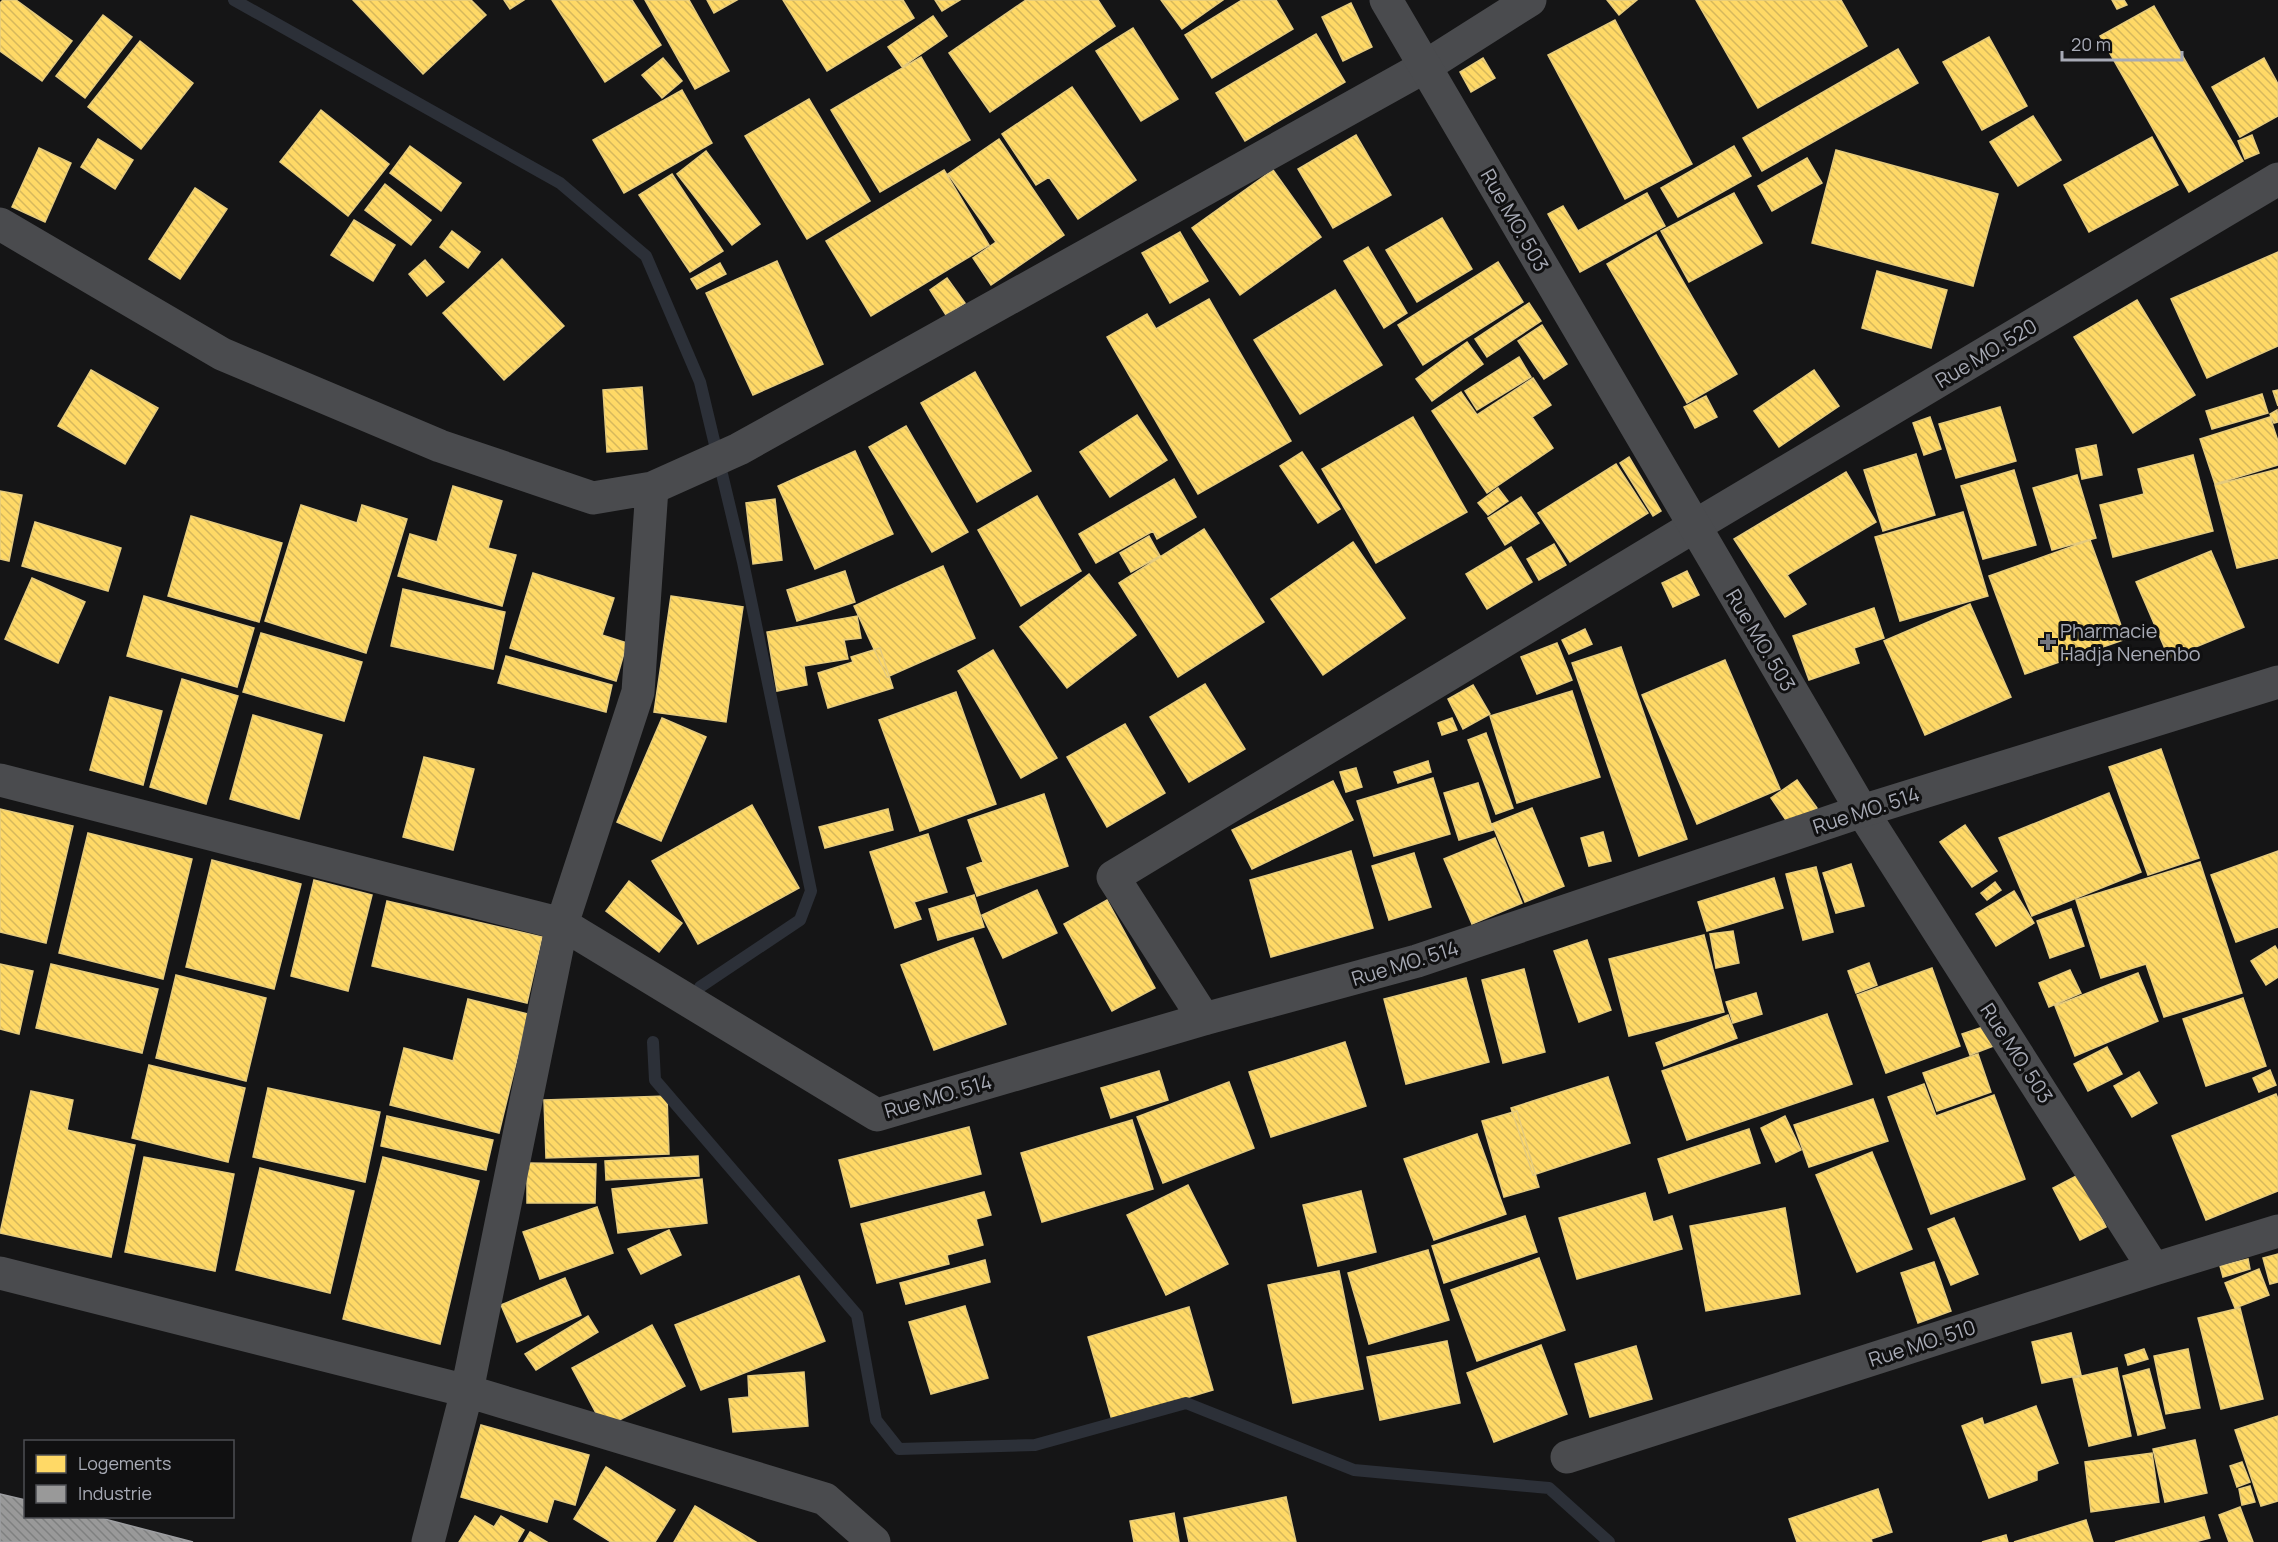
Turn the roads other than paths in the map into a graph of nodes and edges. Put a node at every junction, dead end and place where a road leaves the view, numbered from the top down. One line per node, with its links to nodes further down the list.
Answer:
1 (1386, 0): 3 (street, Rue MO. 503)
2 (1530, 0): 3 (street)
3 (1426, 66): 6 (street); 7 (street, Rue MO. 503)
4 (2278, 179): 7 (street, Rue MO. 520)
5 (0, 224): 6 (street)
6 (652, 488): 11 (street)
7 (1693, 527): 10 (street, Rue MO. 503); 12 (street, Rue MO. 520)
8 (2278, 682): 10 (street, Rue MO. 514)
9 (0, 780): 11 (street, Rue MO. 514)
10 (1862, 811): 12 (street, Rue MO. 514); 14 (street, Rue MO. 503)
11 (562, 924): 12 (street, Rue MO. 514); 16 (street)
12 (1204, 1019)
13 (2278, 1231): 14 (street, Rue MO. 510)
14 (2154, 1269): 17 (street, Rue MO. 510)
15 (0, 1273): 16 (street)
16 (468, 1391): 18 (street); 19 (street)
17 (1568, 1457)
18 (428, 1542)
19 (874, 1542)

